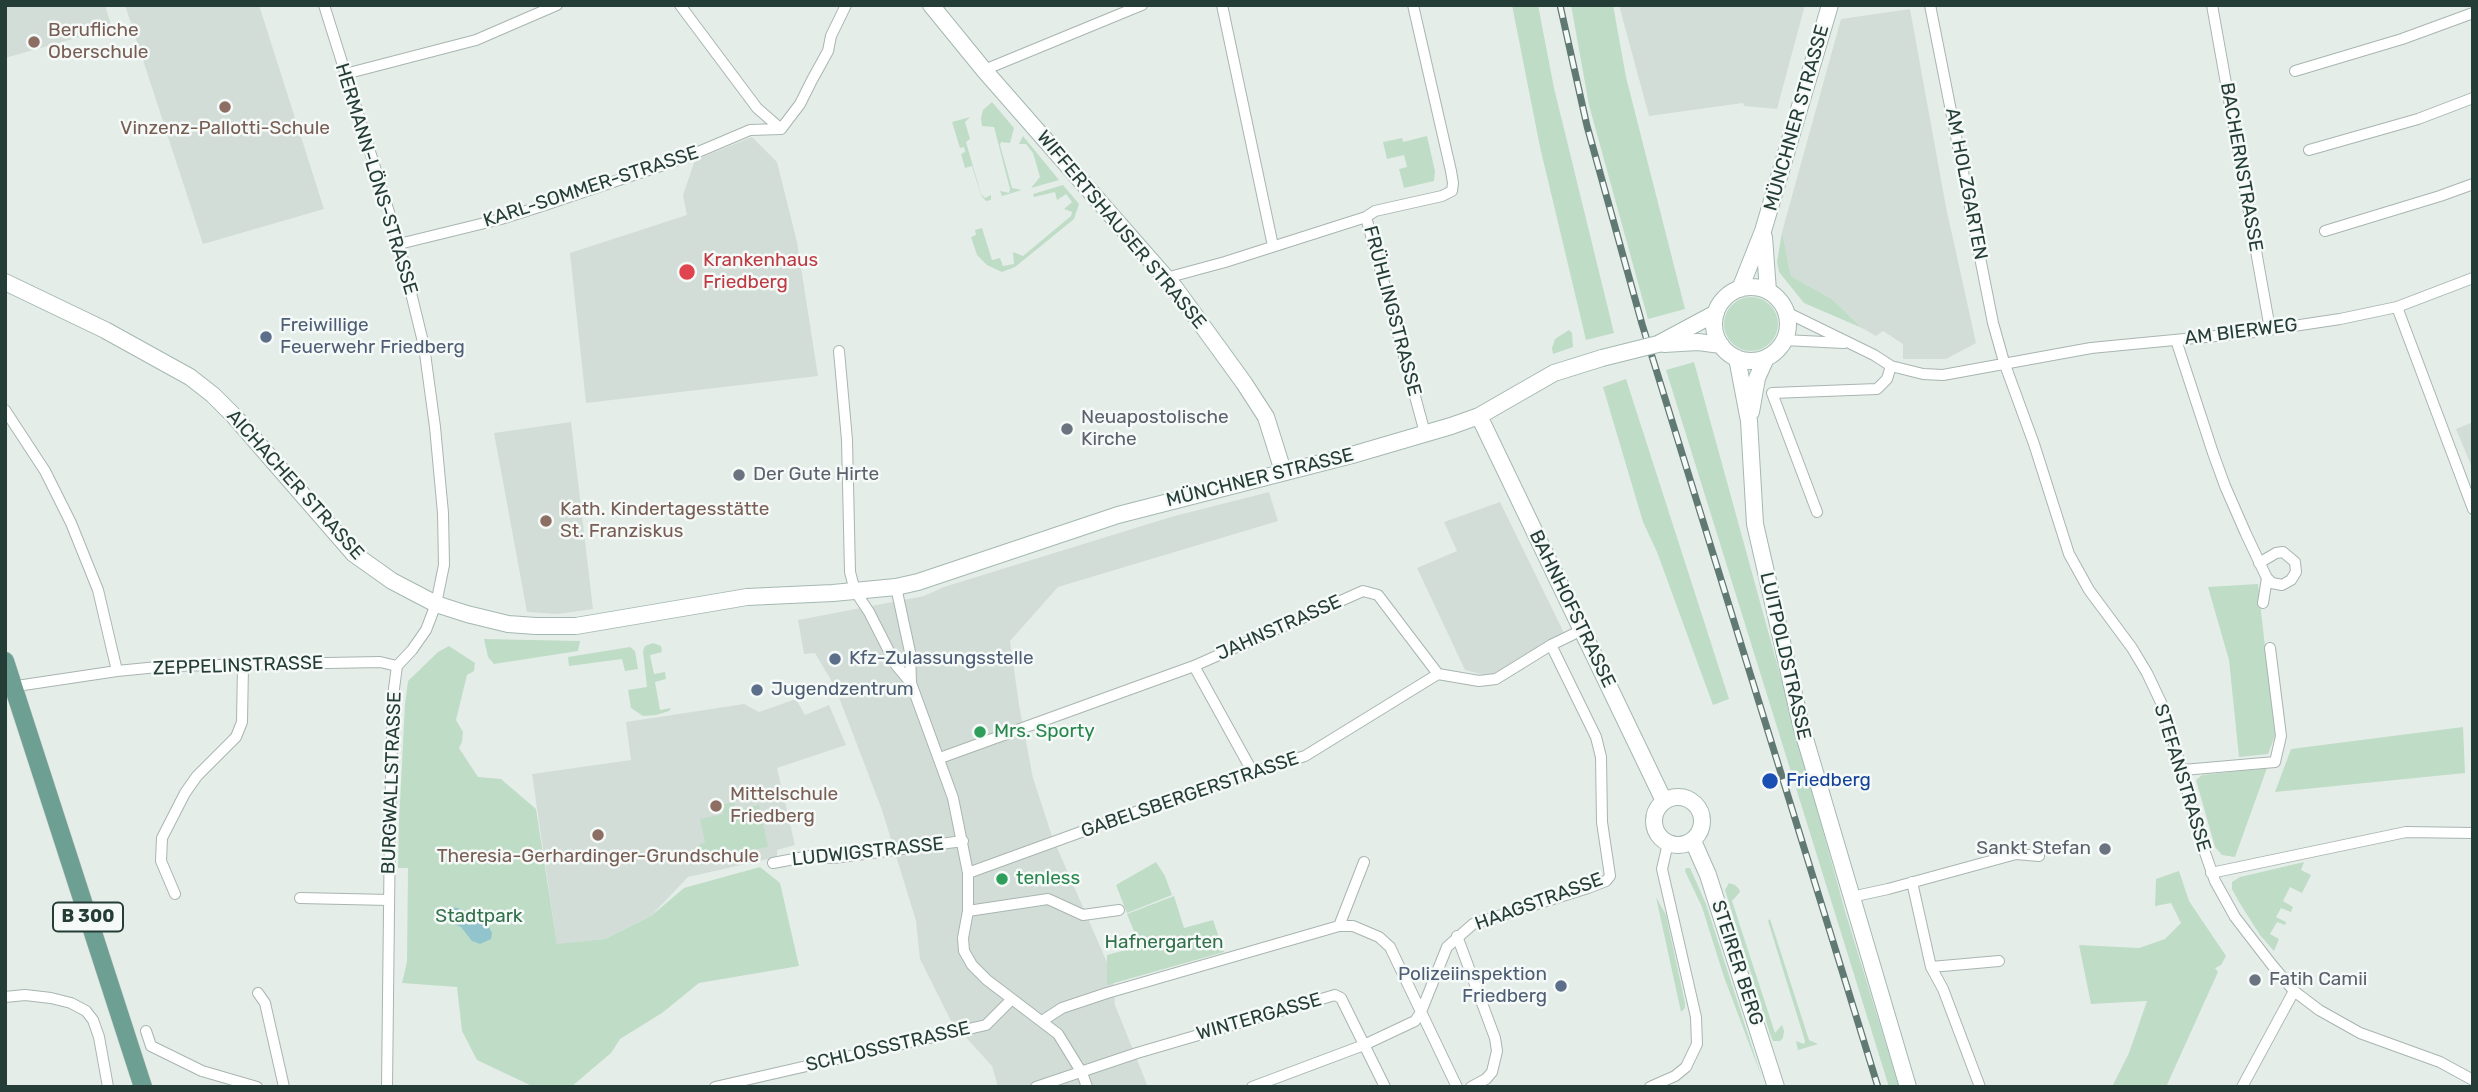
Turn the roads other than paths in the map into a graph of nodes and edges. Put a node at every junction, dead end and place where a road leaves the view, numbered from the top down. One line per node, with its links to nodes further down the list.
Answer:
1 (324, 5): 15 (street, HERMANN-LÖNS-STRASSE)
2 (557, 5): 15 (street)
3 (680, 5): 17 (street)
4 (846, 5): 17 (street)
5 (932, 5): 13 (main road, WIFFERTSHAUSER STRASSE)
6 (1142, 5): 13 (street)
7 (1222, 5): 24 (street)
8 (1413, 5): 20 (street, FRÜHLINGSTRASSE)
9 (1830, 5): 21 (main road, MÜNCHNER STRASSE)
10 (1930, 5): 42 (street, AM HOLZGARTEN)
11 (2212, 5): 33 (street, BACHERNSTRASSE)
12 (2473, 13): 14 (street)
13 (984, 70): 25 (main road, WIFFERTSHAUSER STRASSE)
14 (2295, 71)
15 (345, 74): 23 (street, HERMANN-LÖNS-STRASSE)
16 (2473, 98): 18 (street)
17 (781, 129): 23 (street, KARL-SOMMER-STRASSE)
18 (2309, 150)
19 (2473, 184): 22 (street)
20 (1366, 216): 24 (street); 47 (street, FRÜHLINGSTRASSE)
21 (1763, 231): 28 (main road, MÜNCHNER STRASSE); 29 (main road, MÜNCHNER STRASSE)
22 (2325, 231)
23 (399, 244): 56 (street, HERMANN-LÖNS-STRASSE)
24 (1273, 246): 25 (street)
25 (1166, 278): 48 (main road, WIFFERTSHAUSER STRASSE)
26 (2473, 278): 30 (street, AM BIERWEG)
27 (5, 282): 56 (main road, AICHACHER STRASSE)
28 (1740, 289): 29 (main road); 32 (main road)
29 (1768, 291): 31 (main road)
30 (2397, 307): 33 (street, AM BIERWEG); 49 (street)
31 (1786, 312): 35 (main road); 37 (street)
32 (1716, 313): 34 (main road, MÜNCHNER STRASSE); 38 (main road)
33 (2270, 329): 36 (street, AM BIERWEG)
34 (1682, 337): 38 (main road, MÜNCHNER STRASSE); 45 (main road, MÜNCHNER STRASSE, bridge)
35 (1784, 340): 37 (street); 41 (main road)
36 (2176, 340): 42 (street, AM BIERWEG); 51 (street)
37 (1850, 344): 43 (street)
38 (1721, 345): 40 (main road)
39 (839, 351): 54 (street)
40 (1737, 358): 41 (main road); 46 (main road, LUITPOLDSTRASSE)
41 (1766, 358): 46 (main road, LUITPOLDSTRASSE)
42 (2004, 362): 43 (street); 69 (street, STEFANSTRASSE)
43 (1892, 366): 50 (street)
44 (5, 410): 64 (street)
45 (1479, 416): 47 (main road, MÜNCHNER STRASSE); 57 (main road, BAHNHOFSTRASSE)
46 (1749, 421): 83 (main road, LUITPOLDSTRASSE)
47 (1425, 433): 48 (main road, MÜNCHNER STRASSE)
48 (1283, 471): 53 (main road, MÜNCHNER STRASSE)
49 (2473, 509)
50 (1817, 512)
51 (2259, 563): 52 (street); 52 (street)
52 (2267, 578): 55 (street)
53 (896, 587): 54 (main road, MÜNCHNER STRASSE); 66 (street, LUDWIGSTRASSE)
54 (855, 591): 56 (main road, AICHACHER STRASSE); 66 (street, LUDWIGSTRASSE)
55 (2263, 603)
56 (436, 604): 62 (street)
57 (1582, 630): 58 (street); 71 (main road, BAHNHOFSTRASSE)
58 (1551, 645): 65 (street); 89 (street, HAAGSTRASSE)
59 (2270, 648): 69 (street)
60 (5, 661): 67 (main road, B 300)
61 (243, 665): 62 (street, ZEPPELINSTRASSE); 64 (street, ZEPPELINSTRASSE); 82 (street)
62 (397, 666): 85 (street, BURGWALLSTRASSE)
63 (1194, 666): 65 (street, JAHNSTRASSE); 68 (street, JAHNSTRASSE); 70 (street)
64 (117, 671): 67 (street, ZEPPELINSTRASSE)
65 (1438, 674): 70 (street, GABELSBERGERSTRASSE)
66 (911, 683): 68 (street, LUDWIGSTRASSE)
67 (10, 687): 104 (main road, B 300)
68 (940, 758): 73 (street, LUDWIGSTRASSE)
69 (2183, 770): 80 (street, STEFANSTRASSE)
70 (1252, 771): 79 (street, GABELSBERGERSTRASSE)
71 (1664, 801): 74 (main road); 75 (main road)
72 (2473, 833): 80 (street)
73 (963, 841): 78 (street, LUDWIGSTRASSE); 79 (street, LUDWIGSTRASSE)
74 (1693, 841): 75 (main road); 116 (main road, STEIRER BERG)
75 (1668, 843): 102 (street)
76 (2039, 856): 81 (street)
77 (1364, 862): 88 (street)
78 (772, 863)
79 (968, 873): 87 (street, LUDWIGSTRASSE)
80 (2211, 873): 92 (street, STEFANSTRASSE)
81 (1912, 882): 83 (street); 91 (street)
82 (175, 894)
83 (1851, 897): 117 (main road, LUITPOLDSTRASSE)
84 (300, 898): 85 (street, BURGWALLSTRASSE)
85 (388, 900): 107 (street, BURGWALLSTRASSE)
86 (1119, 910): 87 (street)
87 (968, 911): 95 (street, LUDWIGSTRASSE)
88 (1339, 926): 96 (street); 97 (street)
89 (1457, 936): 96 (street, HAAGSTRASSE); 114 (street)
90 (1999, 961): 91 (street)
91 (1931, 967): 118 (street)
92 (2294, 991): 101 (street, STEFANSTRASSE); 119 (street)
93 (258, 993): 106 (street)
94 (5, 997): 103 (street)
95 (1011, 1000): 97 (street, LUDWIGSTRASSE); 108 (street, SCHLOSSSTRASSE)
96 (1421, 1012): 99 (street); 113 (street)
97 (1042, 1021): 100 (street, LUDWIGSTRASSE)
98 (146, 1031): 105 (street)
99 (1364, 1045): 100 (street, WINTERGASSE); 111 (street); 112 (street, WINTERGASSE)
100 (1082, 1073): 109 (street); 110 (street, LUDWIGSTRASSE)
101 (2473, 1080)
102 (1670, 1083): 115 (street)
103 (108, 1087)
104 (143, 1087)
105 (257, 1087)
106 (284, 1087)
107 (387, 1087)
108 (715, 1087)
109 (1036, 1087)
110 (1087, 1087)
111 (1252, 1087)
112 (1385, 1087)
113 (1457, 1087)
114 (1472, 1087)
115 (1650, 1087)
116 (1776, 1087)
117 (1908, 1087)
118 (1980, 1087)
119 (2242, 1087)

